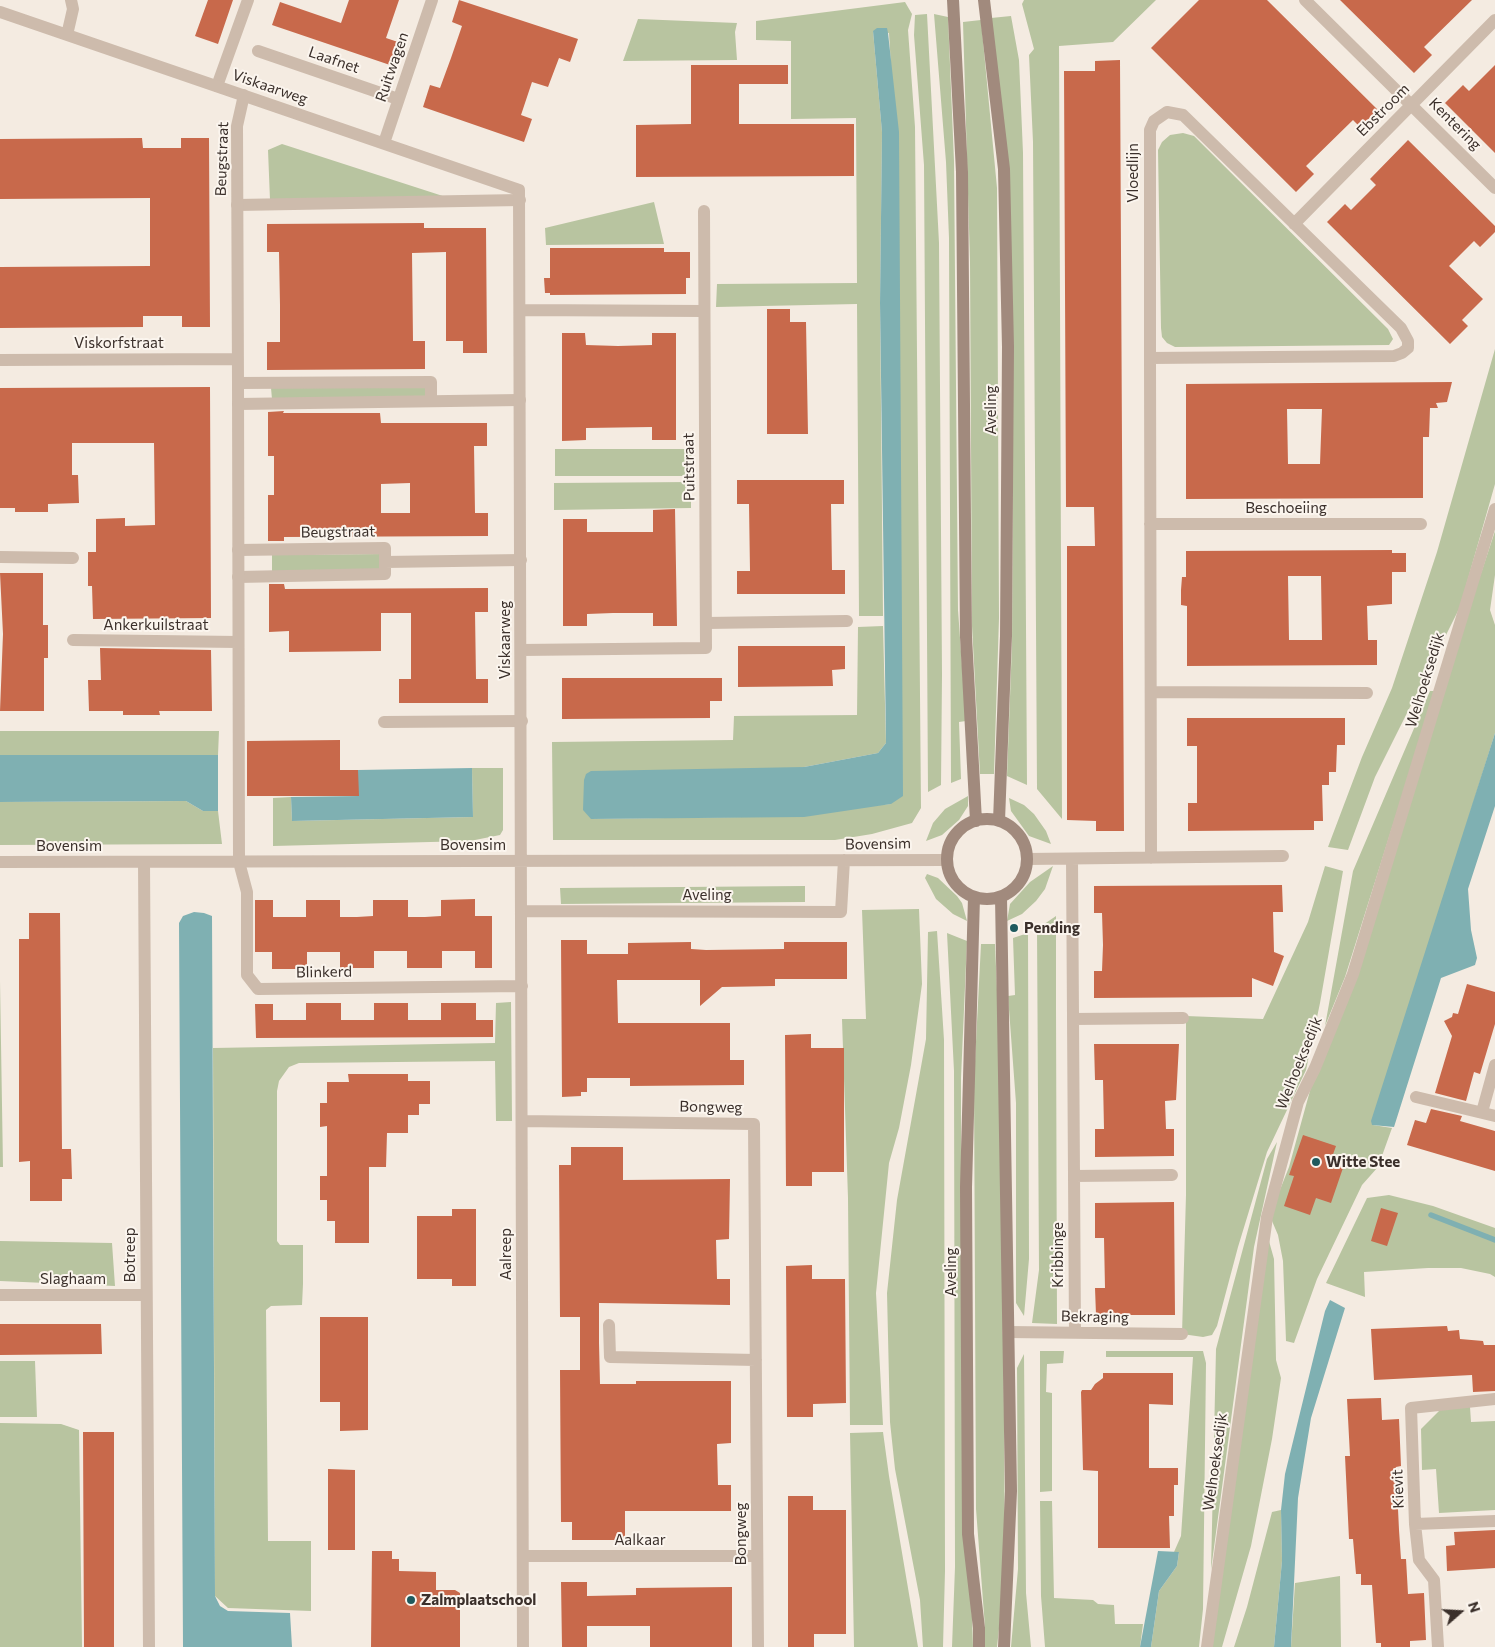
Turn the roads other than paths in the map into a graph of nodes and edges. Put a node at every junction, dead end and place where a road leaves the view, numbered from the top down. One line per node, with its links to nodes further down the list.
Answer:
1 (71, 0): 9 (street)
2 (248, 0): 11 (street)
3 (432, 0): 13 (street, Ruitwagen)
4 (953, 0): 48 (main road, Aveling)
5 (984, 0): 49 (main road, Aveling)
6 (1305, 0): 14 (street, Kentering)
7 (0, 12): 9 (street, Viskaarweg)
8 (1495, 20): 14 (street, Ebstroom)
9 (67, 35): 11 (street, Viskaarweg)
10 (258, 51): 13 (street, Laafnet)
11 (217, 86): 12 (street, Viskaarweg)
12 (244, 95): 15 (street, Viskaarweg); 18 (street, Beugstraat)
13 (398, 99): 15 (street, Ruitwagen)
14 (1412, 104): 16 (street, Kentering); 20 (street, Ebstroom)
15 (384, 144): 17 (street, Viskaarweg)
16 (1495, 188)
17 (520, 200): 18 (street); 21 (street, Viskaarweg)
18 (237, 205): 24 (street, Beugstraat)
19 (704, 211): 22 (street, Puitstraat)
20 (1294, 224): 23 (street, Vloedlijn); 23 (street, Vloedlijn)
21 (521, 310): 22 (street); 27 (street, Viskaarweg)
22 (703, 311): 40 (street, Puitstraat)
23 (1150, 358): 31 (street)
24 (238, 359): 25 (street, Viskorfstraat); 26 (street, Beugstraat)
25 (0, 360)
26 (238, 383): 28 (street); 29 (street, Beugstraat)
27 (520, 400): 28 (street); 36 (street, Viskaarweg)
28 (431, 402): 29 (street)
29 (238, 404): 33 (street, Beugstraat)
30 (1495, 508): 90 (street, Welhoeksedijk)
31 (1150, 524): 32 (street, Beschoeiing); 44 (street)
32 (1421, 524)
33 (238, 550): 37 (street, Beugstraat); 38 (street, Beugstraat)
34 (0, 557): 35 (street)
35 (73, 558)
36 (521, 560): 37 (street); 43 (street, Viskaarweg)
37 (385, 562): 38 (street)
38 (238, 577): 42 (street, Beugstraat)
39 (847, 622): 40 (street)
40 (706, 623): 43 (street, Puitstraat)
41 (73, 640): 42 (street, Ankerkuilstraat)
42 (238, 642): 59 (street, Beugstraat)
43 (521, 650): 46 (street, Viskaarweg)
44 (1151, 692): 45 (street); 51 (street)
45 (1366, 693)
46 (522, 721): 47 (street); 56 (street, Viskaarweg)
47 (384, 722)
48 (976, 821): 49 (main road); 55 (main road)
49 (999, 821): 52 (main road)
50 (1283, 856): 51 (street)
51 (1151, 858): 53 (street)
52 (1028, 859): 53 (street); 61 (main road)
53 (1072, 859): 65 (street, Kribbinge)
54 (844, 860): 55 (street, Bovensim); 56 (street, Bovensim); 62 (street, Aveling)
55 (947, 860): 60 (main road)
56 (522, 861): 59 (street, Bovensim); 62 (street, Aalreep)
57 (0, 862): 58 (street, Bovensim)
58 (144, 862): 59 (street, Bovensim); 73 (street, Botreep)
59 (239, 862): 63 (street, Blinkerd)
60 (974, 897): 61 (main road); 88 (main road, Aveling)
61 (1001, 897): 76 (main road)
62 (522, 911): 63 (street, Aalreep)
63 (522, 986): 70 (street, Aalreep)
64 (1183, 1018): 65 (street)
65 (1073, 1019): 72 (street, Kribbinge)
66 (1495, 1065): 68 (street)
67 (1416, 1097): 68 (street)
68 (1482, 1112): 69 (street)
69 (1495, 1116)
70 (522, 1121): 79 (street, Bongweg); 83 (street, Aalreep)
71 (1172, 1175): 72 (street)
72 (1074, 1176): 77 (street, Kribbinge)
73 (146, 1294): 74 (street, Slaghaam); 85 (street, Botreep)
74 (0, 1295)
75 (610, 1325): 79 (street)
76 (1008, 1332): 77 (street, Bekraging); 89 (main road)
77 (1075, 1333): 78 (street, Bekraging)
78 (1182, 1334)
79 (756, 1360): 84 (street, Bongweg)
80 (1495, 1399): 82 (street, Kievit)
81 (1495, 1521): 82 (street)
82 (1415, 1524): 91 (street, Kievit)
83 (523, 1556): 84 (street, Aalkaar); 86 (street, Aalreep)
84 (757, 1556): 87 (street, Bongweg)
85 (149, 1647)
86 (523, 1647)
87 (758, 1647)
88 (978, 1647)
89 (1004, 1647)
90 (1206, 1647)
91 (1438, 1647)

